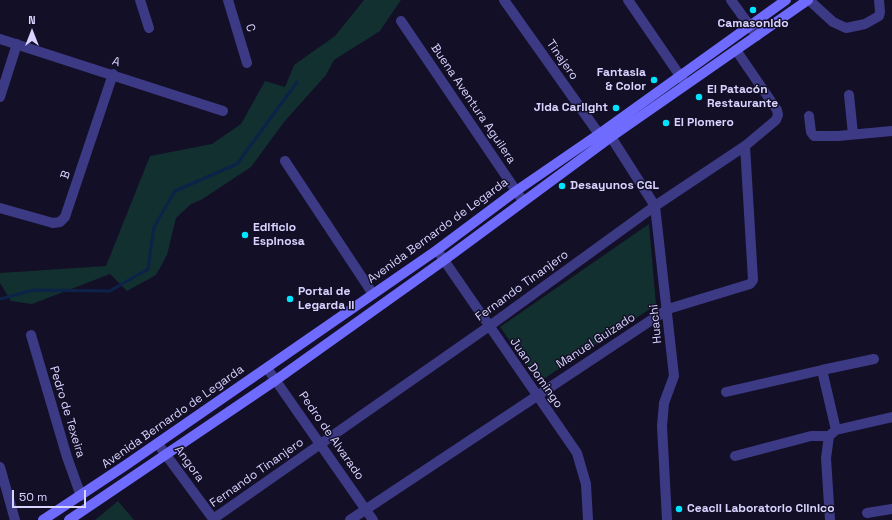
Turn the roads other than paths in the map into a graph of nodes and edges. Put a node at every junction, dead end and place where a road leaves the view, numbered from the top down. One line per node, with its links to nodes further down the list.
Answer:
1 (140, 0): 11 (street)
2 (228, 0): 16 (street, C)
3 (504, 0): 25 (street, Tinajero)
4 (628, 0): 18 (street)
5 (731, 0): 10 (street)
6 (786, 0): 10 (street, Avenida Bernardo de Legarda)
7 (809, 0): 8 (street); 12 (street)
8 (879, 0)
9 (401, 21): 30 (street, Buena Aventura Aguilera)
10 (749, 25): 12 (street); 18 (street, Avenida Bernardo de Legarda)
11 (149, 28)
12 (757, 36): 15 (street)
13 (0, 39): 14 (street, A)
14 (17, 44): 17 (street, A); 21 (street)
15 (736, 50): 19 (street); 28 (street, Fernando Tinanjero)
16 (247, 63)
17 (113, 74): 22 (street, A); 33 (street, B)
18 (680, 75): 19 (street); 25 (street, Avenida Bernardo de Legarda)
19 (686, 85): 27 (street)
20 (849, 95): 26 (street)
21 (0, 96)
22 (223, 112)
23 (809, 116): 26 (street)
24 (892, 130): 26 (street)
25 (599, 134): 30 (street, Avenida Bernardo de Legarda)
26 (853, 134)
27 (611, 136): 31 (street); 32 (street, Huachi)
28 (745, 146): 32 (street, Fernando Tinanjero); 37 (street, Manuel Guizado)
29 (285, 161): 36 (street)
30 (516, 191): 31 (street, Buena Aventura Aguilera); 34 (street, Avenida Bernardo de Legarda)
31 (523, 201): 35 (street)
32 (655, 206): 37 (street, Huachi); 38 (street, Fernando Tinanjero)
33 (0, 208)
34 (437, 250): 35 (street, Juan Domingo); 36 (street, Avenida Bernardo de Legarda)
35 (444, 260): 38 (street, Juan Domingo); 43 (street)
36 (373, 294): 41 (street, Avenida Bernardo de Legarda)
37 (668, 310): 45 (street, Manuel Guizado); 64 (street, Huachi)
38 (488, 327): 45 (street, Juan Domingo); 49 (street, Fernando Tinanjero)
39 (31, 335): 53 (street, Pedro de Texeira)
40 (874, 359): 42 (street)
41 (267, 368): 43 (street, Pedro de Alvarado); 48 (street, Avenida Bernardo de Legarda)
42 (822, 370): 44 (street); 47 (street)
43 (276, 380): 49 (street, Pedro de Alvarado); 50 (street)
44 (726, 392)
45 (537, 396): 55 (street, Manuel Guizado); 63 (street, Juan Domingo)
46 (892, 417): 47 (street)
47 (832, 433): 51 (street); 65 (street)
48 (158, 444): 50 (street, Angora); 53 (street, Avenida Bernardo de Legarda)
49 (321, 444): 55 (street, Pedro de Alvarado); 57 (street, Fernando Tinanjero)
50 (166, 455): 57 (street, Angora); 60 (street)
51 (735, 456)
52 (0, 467): 58 (street)
53 (81, 496): 59 (street, Avenida Bernardo de Legarda)
54 (892, 509): 56 (street)
55 (365, 510): 61 (street, Manuel Guizado); 62 (street, Pedro de Alvarado)
56 (867, 513)
57 (213, 519)
58 (15, 520)
59 (43, 520)
60 (69, 520)
61 (350, 520)
62 (373, 520)
63 (588, 520)
64 (667, 520)
65 (830, 520)

